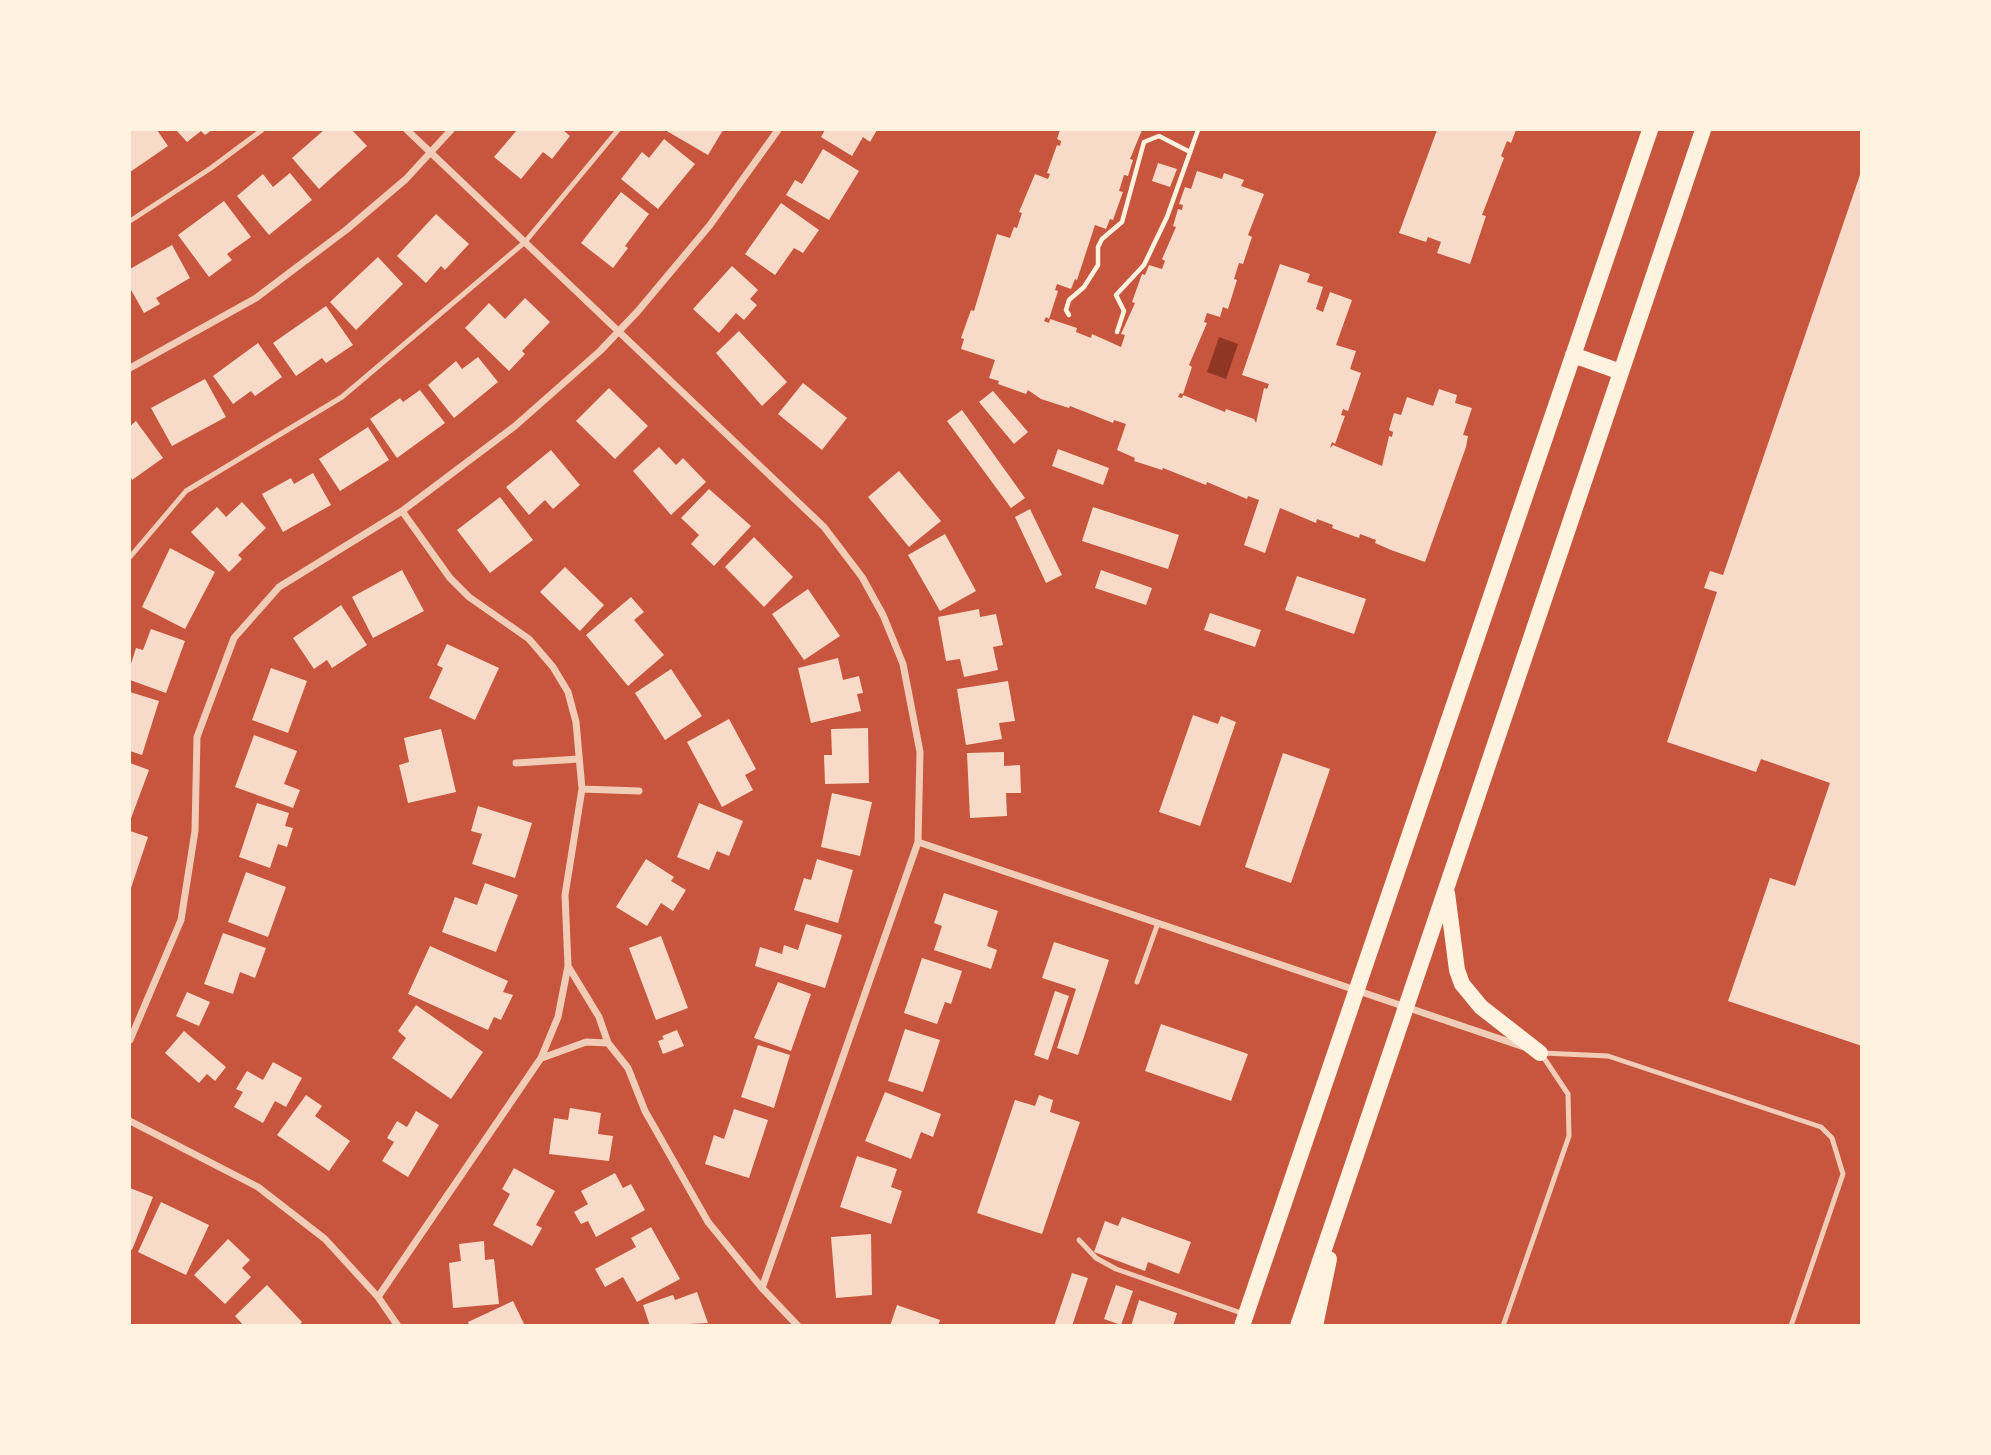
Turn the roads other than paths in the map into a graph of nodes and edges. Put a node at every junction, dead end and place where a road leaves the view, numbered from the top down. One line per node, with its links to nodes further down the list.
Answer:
1 (262, 130): 9 (lane)
2 (407, 130): 8 (street)
3 (451, 130): 8 (street)
4 (618, 130): 10 (lane)
5 (778, 130): 11 (street)
6 (1650, 130): 12 (main road)
7 (1703, 130): 14 (main road)
8 (431, 152): 10 (street); 13 (street)
9 (130, 221)
10 (525, 243): 11 (street); 16 (lane)
11 (620, 330): 15 (street); 21 (street)
12 (1573, 355): 14 (main road); 26 (main road)
13 (130, 369)
14 (1621, 372): 22 (main road)
15 (402, 511): 17 (street); 28 (street)
16 (130, 557)
17 (579, 758): 18 (street); 19 (street)
18 (516, 763)
19 (582, 789): 20 (street); 24 (street)
20 (639, 791)
21 (918, 842): 23 (street); 35 (street)
22 (1446, 888): 27 (main road); 30 (main road)
23 (1158, 923): 25 (lane); 26 (street)
24 (568, 966): 29 (street); 31 (street)
25 (1138, 982)
26 (1356, 989): 27 (street); 37 (main road)
27 (1406, 1006): 30 (street); 33 (main road)
28 (130, 1040)
29 (608, 1043): 31 (street); 35 (street)
30 (1540, 1053): 42 (lane); 43 (lane)
31 (541, 1058): 36 (street)
32 (130, 1121): 36 (street)
33 (1345, 1189): 40 (main road); 41 (main road)
34 (1079, 1240): 37 (lane)
35 (762, 1288): 39 (street)
36 (377, 1297): 38 (street)
37 (1244, 1320)
38 (398, 1325)
39 (798, 1325)
40 (1298, 1325)
41 (1315, 1325)
42 (1503, 1325)
43 (1791, 1325)

